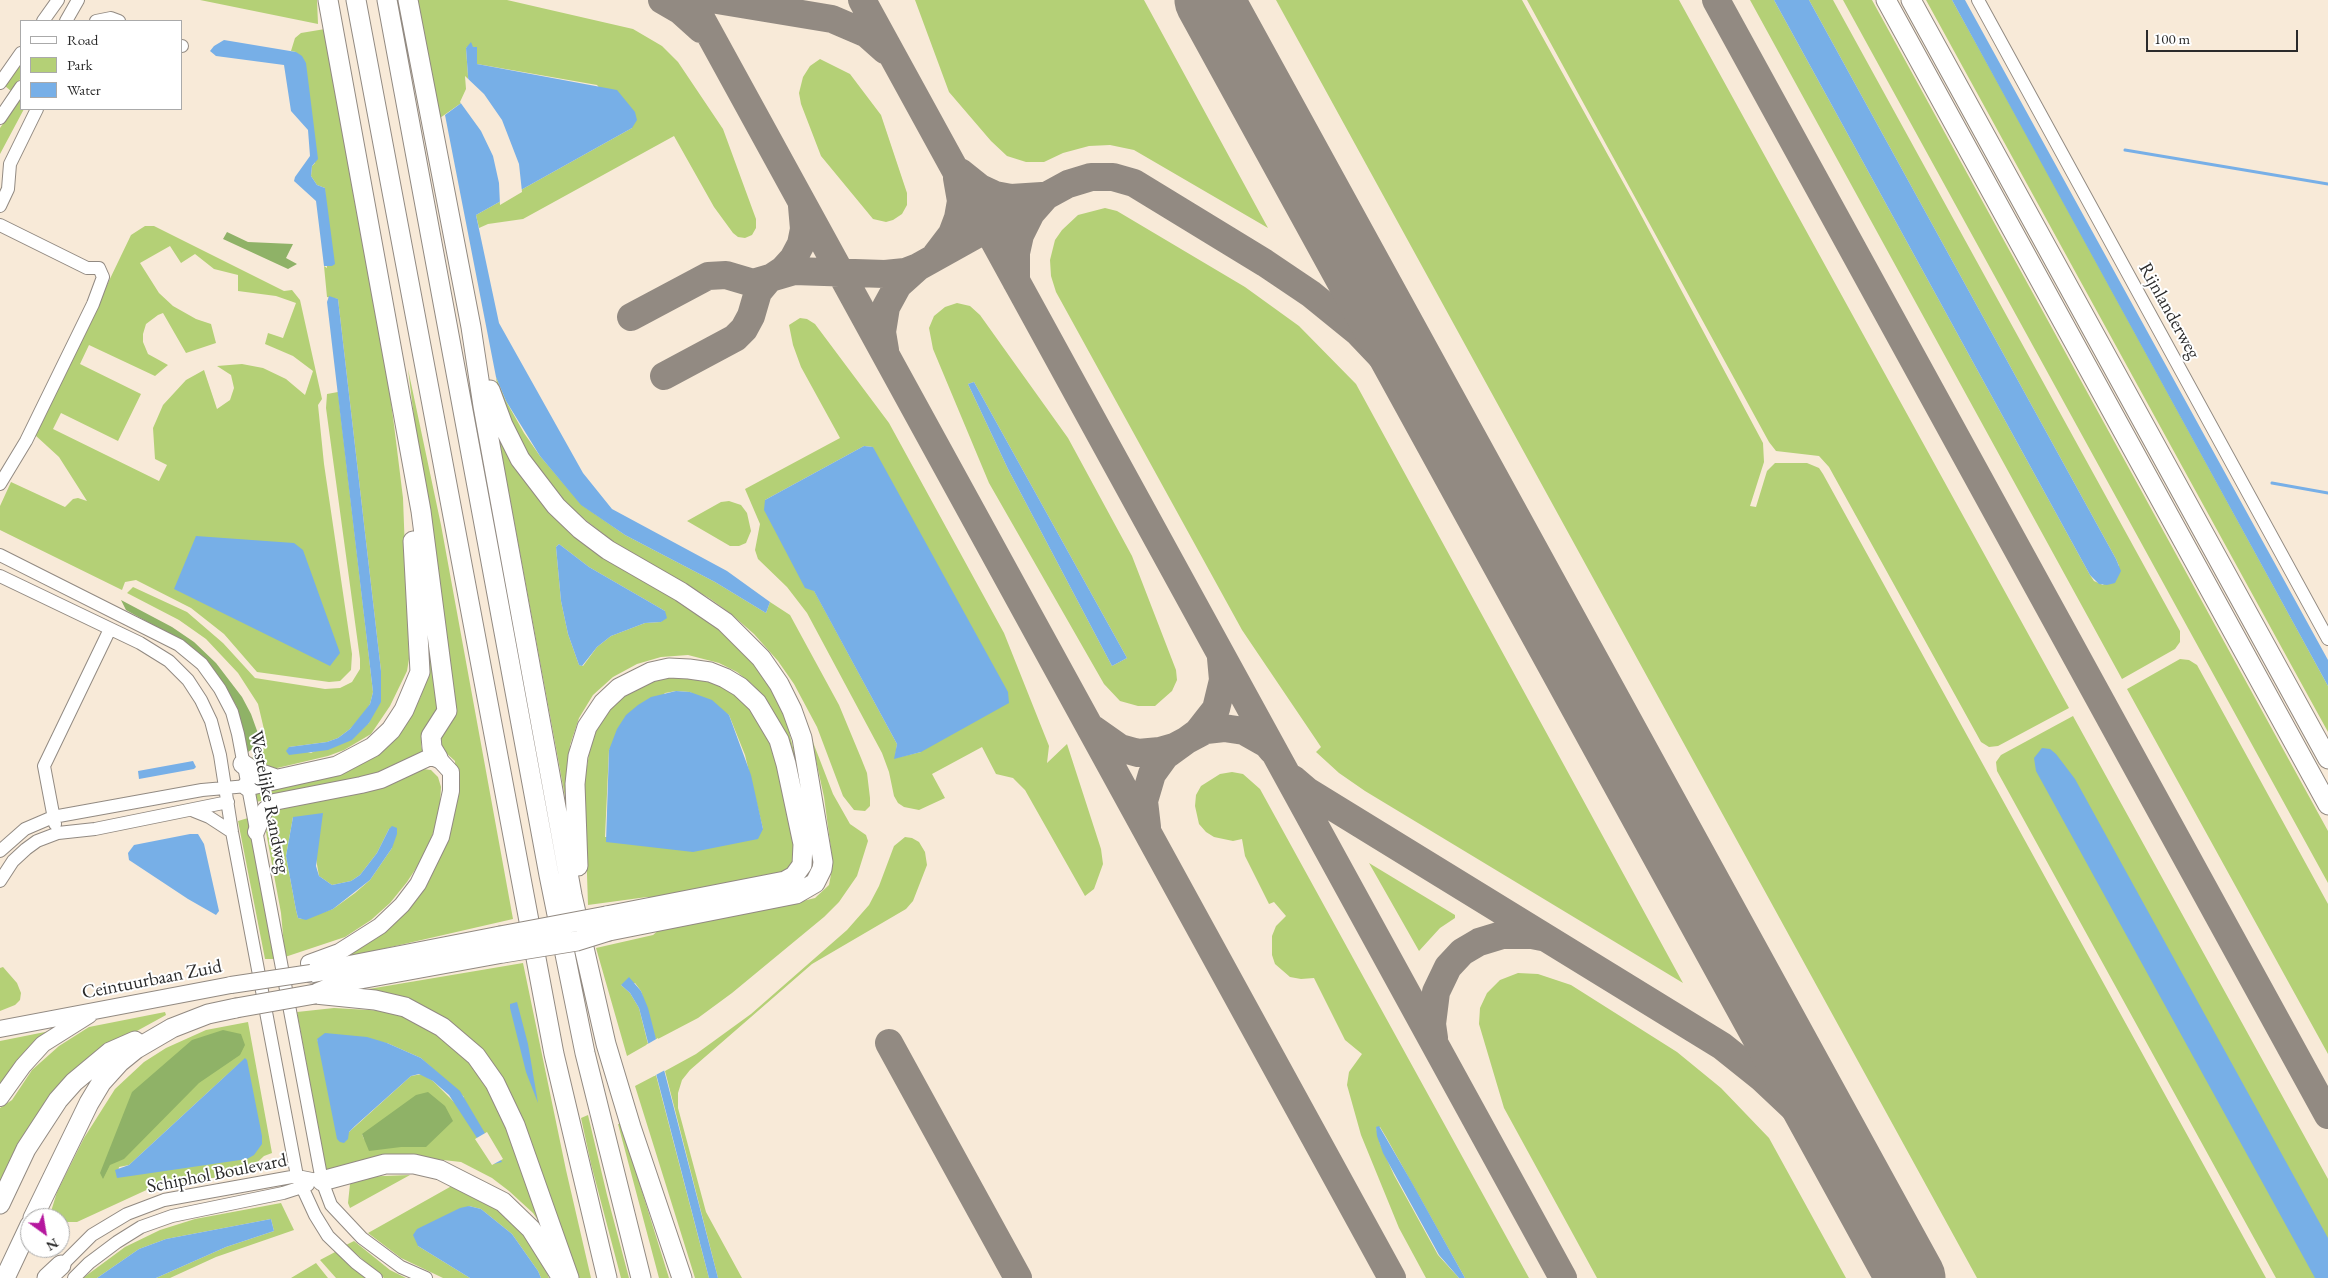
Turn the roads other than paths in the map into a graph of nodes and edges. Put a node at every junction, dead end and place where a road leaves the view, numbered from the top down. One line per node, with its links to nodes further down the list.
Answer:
1 (58, 0): 10 (street)
2 (78, 0): 11 (street)
3 (328, 0): 22 (highway)
4 (356, 0): 66 (highway)
5 (387, 0): 67 (highway)
6 (408, 0): 21 (highway)
7 (1886, 0): 37 (highway)
8 (1911, 0): 29 (highway)
9 (1978, 0): 27 (street, Rijnlanderweg)
10 (44, 20)
11 (67, 20)
12 (101, 20): 13 (street)
13 (116, 20)
14 (20, 54): 15 (street)
15 (0, 83)
16 (20, 88): 18 (street)
17 (37, 110): 19 (street)
18 (1, 116)
19 (0, 206)
20 (0, 225): 23 (street)
21 (471, 327): 45 (highway); 47 (highway)
22 (406, 431): 28 (highway); 32 (highway)
23 (0, 484)
24 (0, 555): 30 (street, Westelijke Randweg)
25 (0, 576): 26 (street, Westelijke Randweg)
26 (110, 629): 31 (street, Westelijke Randweg); 39 (street)
27 (2328, 639)
28 (438, 758): 41 (main road); 48 (main road, Ceintuurbaan Zuid)
29 (2328, 759)
30 (244, 764): 32 (highway); 33 (street, Westelijke Randweg)
31 (221, 766): 34 (street, Westelijke Randweg); 35 (street)
32 (278, 779): 33 (highway)
33 (247, 786): 34 (street); 36 (street); 41 (street, Westelijke Randweg)
34 (226, 788): 35 (street); 36 (street, Westelijke Randweg)
35 (202, 790): 39 (street)
36 (228, 802): 38 (street); 40 (street, Westelijke Randweg)
37 (2328, 805)
38 (194, 811): 40 (street); 42 (street)
39 (53, 817): 42 (street); 43 (street)
40 (232, 832): 55 (street, Westelijke Randweg)
41 (256, 832): 54 (street, Westelijke Randweg)
42 (58, 833): 44 (street)
43 (0, 851)
44 (0, 881)
45 (607, 924): 46 (highway, bridge); 47 (highway)
46 (501, 945): 48 (highway); 49 (highway)
47 (586, 957): 68 (highway)
48 (310, 968): 50 (main road, Ceintuurbaan Zuid, bridge)
49 (315, 994): 51 (highway, bridge); 65 (highway)
50 (95, 1011): 52 (main road, Ceintuurbaan Zuid); 53 (main road)
51 (172, 1028): 56 (highway); 57 (highway)
52 (0, 1029)
53 (0, 1098)
54 (322, 1181): 55 (street, Schiphol Boulevard); 63 (street, Westelijke Randweg); 64 (highway)
55 (299, 1182): 59 (street, Schiphol Boulevard); 59 (street, Schiphol Boulevard); 62 (street, Westelijke Randweg)
56 (2, 1199)
57 (38, 1208)
58 (20, 1246): 60 (highway)
59 (62, 1274): 61 (highway)
60 (5, 1278)
61 (47, 1278)
62 (376, 1278)
63 (426, 1278)
64 (562, 1278)
65 (569, 1278)
66 (607, 1278)
67 (641, 1278)
68 (682, 1278)

